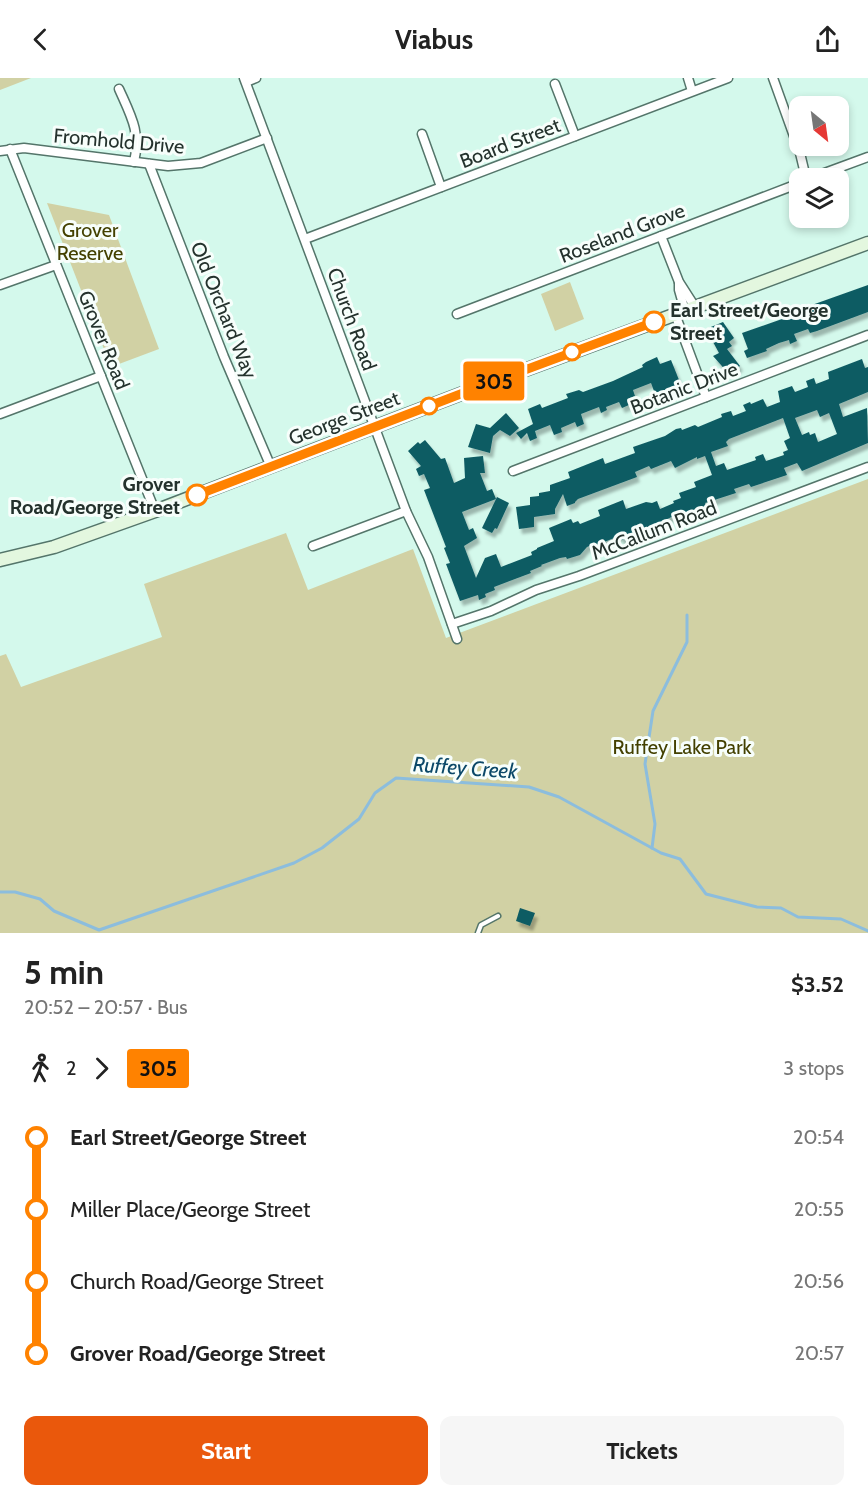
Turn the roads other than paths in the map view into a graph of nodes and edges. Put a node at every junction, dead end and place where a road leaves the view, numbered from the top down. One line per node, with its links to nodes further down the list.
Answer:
1 (256, 78): 6 (street)
2 (688, 78): 9 (street)
3 (693, 78): 9 (street)
4 (728, 78): 9 (street, Board Street)
5 (773, 78): 18 (street)
6 (245, 80): 12 (street, Church Road)
7 (555, 84): 11 (street)
8 (119, 89): 16 (street)
9 (695, 90): 11 (street, Board Street)
10 (422, 134): 20 (street)
11 (575, 136): 20 (street, Board Street)
12 (267, 138): 17 (street, Fromhold Drive); 23 (street, Church Road)
13 (10, 149): 14 (street, Fromhold Drive); 16 (street, Fromhold Drive); 25 (street, Grover Road)
14 (0, 151)
15 (868, 157): 19 (street)
16 (134, 162): 17 (street, Fromhold Drive)
17 (149, 164): 34 (street, Old Orchard Way)
18 (807, 168)
19 (838, 168)
20 (441, 187): 23 (street, Board Street)
21 (789, 187): 22 (street, Roseland Grove)
22 (661, 236): 27 (street); 28 (street, Roseland Grove)
23 (304, 238): 33 (street, Church Road)
24 (868, 243): 27 (main road, George Street)
25 (56, 265): 26 (street); 30 (street, Grover Road)
26 (0, 285)
27 (685, 311): 31 (street); 33 (main road, George Street)
28 (457, 314)
29 (868, 335): 31 (street, Botanic Drive)
30 (100, 376): 32 (street); 37 (street, Grover Road)
31 (706, 397): 36 (street, Botanic Drive)
32 (0, 414)
33 (374, 427): 34 (main road, George Street); 38 (street, Church Road)
34 (271, 467): 37 (main road, George Street)
35 (868, 467): 41 (street, McCallum Road)
36 (513, 471)
37 (155, 511): 40 (main road, George Street)
38 (406, 512): 39 (street); 41 (street, Church Road)
39 (313, 546)
40 (0, 560)
41 (452, 624): 42 (street, Church Road)
42 (457, 639)
43 (498, 916): 44 (lane)
44 (478, 933)

